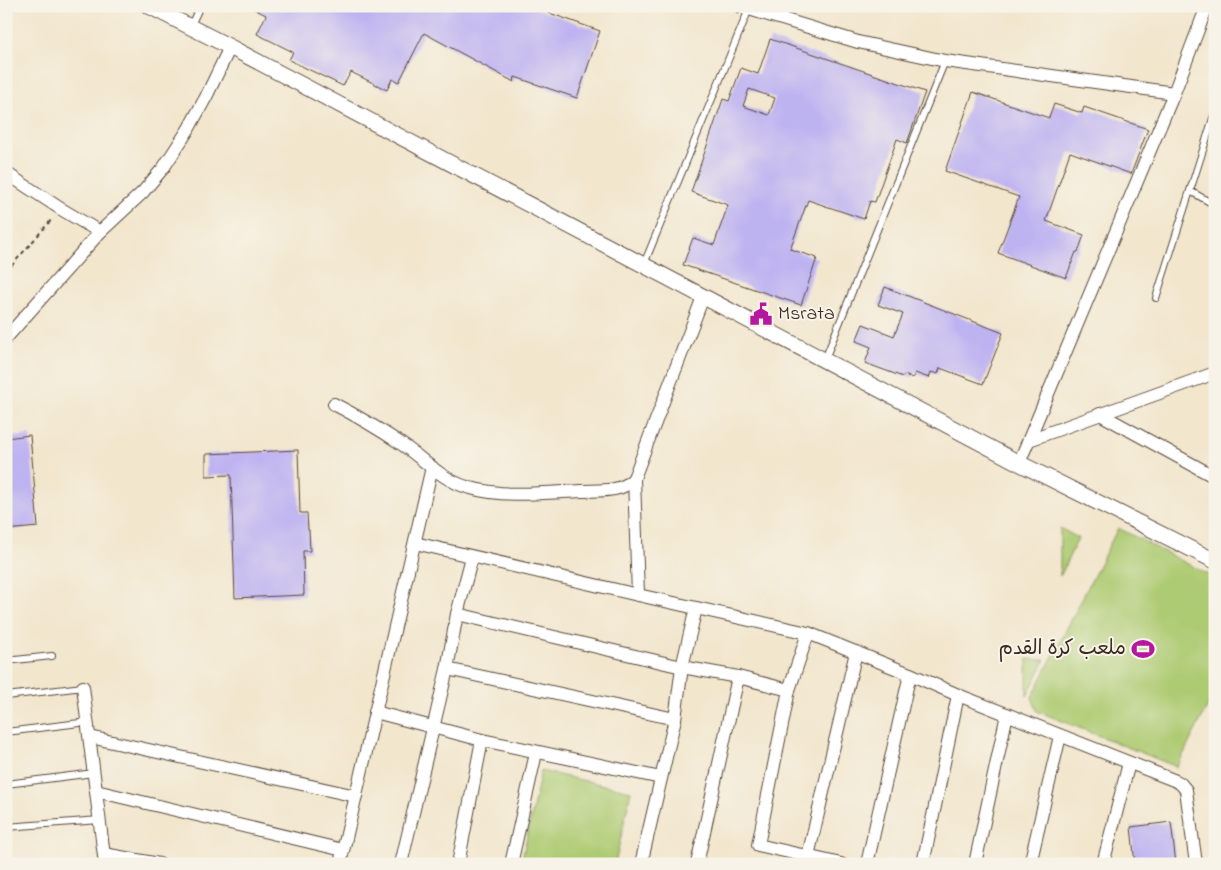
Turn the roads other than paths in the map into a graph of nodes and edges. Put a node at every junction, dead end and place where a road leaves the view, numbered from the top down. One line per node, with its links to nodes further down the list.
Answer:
1 (149, 6): 5 (street)
2 (200, 6): 5 (lane)
3 (1207, 6): 8 (street)
4 (744, 8): 7 (street); 14 (lane)
5 (190, 27): 6 (street)
6 (230, 47): 13 (street); 14 (street)
7 (945, 61): 8 (street); 18 (lane)
8 (1174, 93): 22 (street)
9 (1215, 112): 11 (lane)
10 (6, 173): 13 (street)
11 (1190, 190): 12 (lane); 16 (lane)
12 (1215, 205)
13 (100, 232): 17 (street)
14 (644, 264): 15 (street)
15 (703, 297): 18 (street); 26 (street)
16 (1156, 298)
17 (6, 338)
18 (825, 360): 23 (street)
19 (1215, 373): 21 (street)
20 (334, 404): 24 (street)
21 (1100, 414): 22 (street); 25 (street)
22 (1029, 440): 23 (street)
23 (1019, 463): 29 (street)
24 (432, 467): 26 (street); 27 (street)
25 (1215, 477)
26 (634, 478): 30 (street)
27 (414, 543): 28 (street); 45 (street)
28 (472, 556): 30 (street); 32 (street)
29 (1215, 561)
30 (638, 595): 31 (street)
31 (696, 608): 33 (street); 37 (street)
32 (457, 614): 37 (street); 38 (street)
33 (808, 633): 34 (street); 42 (street)
34 (856, 652): 39 (street); 64 (street)
35 (52, 656): 36 (lane)
36 (6, 661)
37 (682, 667): 40 (street); 47 (street)
38 (447, 669): 47 (street); 49 (street)
39 (910, 674): 43 (street); 74 (street)
40 (738, 677): 42 (street); 72 (street)
41 (84, 687): 44 (lane); 48 (street)
42 (788, 690): 64 (street)
43 (958, 695): 46 (street); 75 (street)
44 (6, 696)
45 (375, 712): 49 (street); 60 (street)
46 (1007, 714): 52 (street); 76 (street)
47 (675, 719): 57 (street)
48 (88, 722): 50 (lane); 51 (street)
49 (433, 728): 53 (street); 68 (street)
50 (6, 732)
51 (90, 736): 56 (street); 60 (street)
52 (1060, 736): 55 (street); 77 (street)
53 (482, 740): 54 (street); 69 (street)
54 (536, 752): 57 (street); 70 (street)
55 (1129, 763): 78 (street); 79 (street)
56 (94, 773): 58 (lane); 59 (street)
57 (661, 778): 71 (street)
58 (6, 784)
59 (96, 791): 61 (street); 63 (street)
60 (356, 796): 63 (street)
61 (100, 820): 62 (lane); 65 (street)
62 (6, 826)
63 (343, 850): 67 (street)
64 (808, 856): 73 (street)
65 (105, 859): 66 (street)
66 (159, 864)
67 (340, 864)
68 (402, 864)
69 (458, 864)
70 (511, 864)
71 (641, 864)
72 (697, 864)
73 (841, 864)
74 (867, 864)
75 (923, 864)
76 (975, 864)
77 (1030, 864)
78 (1103, 864)
79 (1196, 864)

